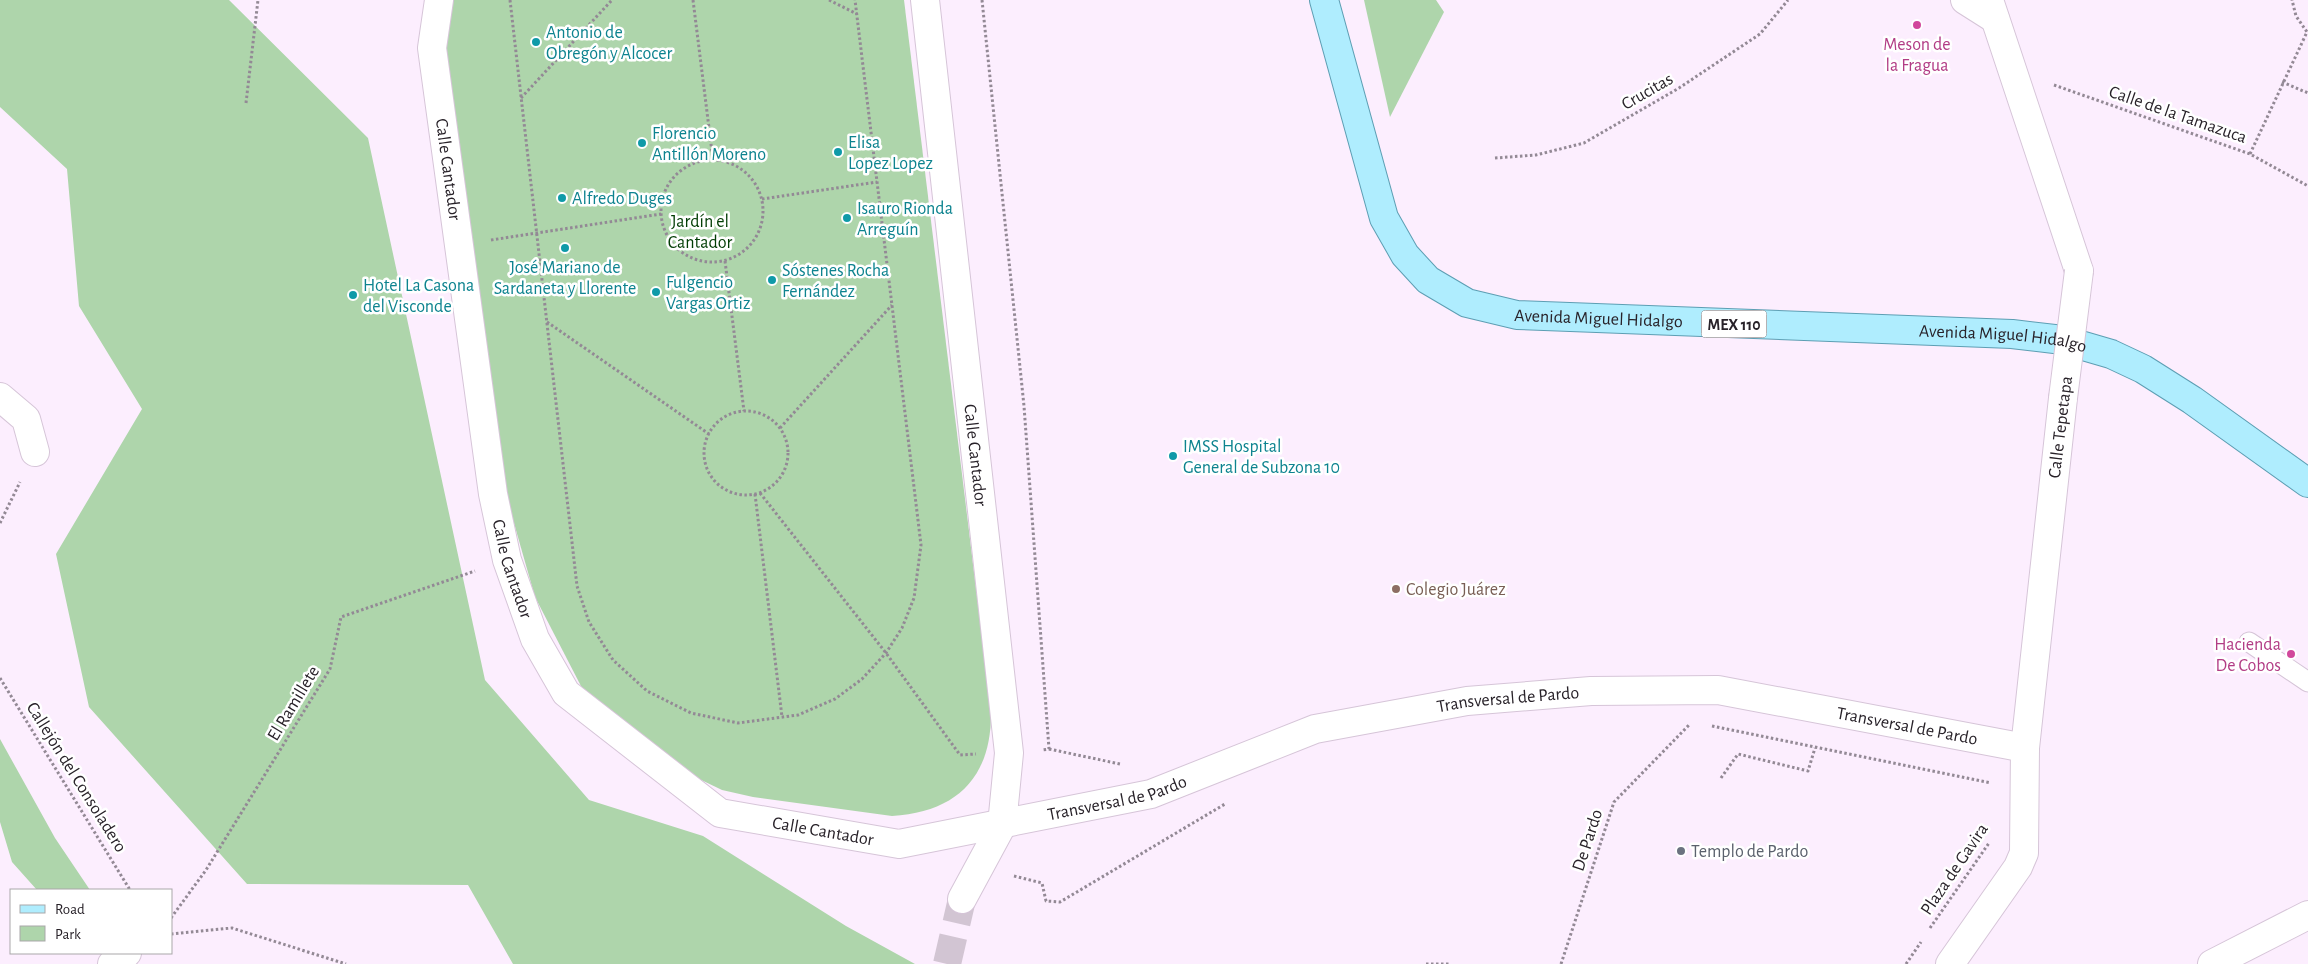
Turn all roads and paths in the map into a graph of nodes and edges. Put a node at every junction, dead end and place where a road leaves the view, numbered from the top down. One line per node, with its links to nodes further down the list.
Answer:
1 (258, 0): 19 (path)
2 (439, 0): 28 (street, Calle Cantador)
3 (510, 0): 18 (path)
4 (612, 0): 18 (path)
5 (693, 0): 22 (path)
6 (829, 0): 14 (path)
7 (855, 0): 14 (path)
8 (925, 0): 54 (street, Calle Cantador)
9 (1324, 0): 37 (main road, Avenida Miguel Hidalgo / MEX 110)
10 (1788, 0): 21 (path, Crucitas)
11 (1965, 0): 13 (street)
12 (2292, 0): 15 (path)
13 (1992, 10): 50 (street, Calle Tepetapa, bridge)
14 (857, 14): 23 (path)
15 (2282, 82): 17 (path); 20 (path)
16 (2048, 83): 20 (path, Calle de la Tamazuca)
17 (2308, 93)
18 (521, 98): 27 (path)
19 (246, 103)
20 (2250, 154): 24 (path, Calle de la Tamazuca)
21 (1495, 158)
22 (713, 160): 25 (path); 26 (path)
23 (877, 182): 25 (path); 30 (path)
24 (2308, 186)
25 (762, 199): 29 (path)
26 (661, 214): 27 (path); 29 (path)
27 (536, 232): 28 (path); 31 (path)
28 (458, 245): 41 (street, Calle Cantador)
29 (725, 261): 33 (path)
30 (892, 305): 34 (path); 43 (path)
31 (547, 322): 35 (path); 46 (path)
32 (0, 396): 36 (street)
33 (744, 411): 34 (path); 35 (path)
34 (780, 428): 38 (path)
35 (709, 434): 39 (path)
36 (35, 452): 40 (path)
37 (2308, 483)
38 (760, 493): 39 (path); 43 (path)
39 (755, 494): 46 (path)
40 (0, 523)
41 (507, 560): 54 (street, Calle Cantador); 60 (path, El Ramillete)
42 (2249, 642): 45 (lane)
43 (886, 653): 46 (path)
44 (0, 678): 57 (path, Callejón del Consoladero)
45 (2308, 682)
46 (782, 717)
47 (1683, 721): 70 (path, De Pardo)
48 (1711, 726): 49 (path)
49 (1815, 748): 51 (path); 52 (path)
50 (2025, 748): 54 (street, Transversal de Pardo); 72 (street, Calle Tepetapa)
51 (1721, 778)
52 (1993, 791)
53 (1229, 801): 56 (path)
54 (1002, 825): 56 (street)
55 (1990, 840): 61 (path, Plaza de Gavira)
56 (978, 868): 58 (street)
57 (129, 889)
58 (962, 899)
59 (2308, 915): 73 (street)
60 (172, 917)
61 (1928, 931)
62 (172, 934): 67 (path)
63 (2308, 935): 73 (street)
64 (1923, 939): 71 (path, Plaza de Gavira)
65 (125, 954): 66 (street)
66 (112, 964)
67 (346, 964)
68 (1426, 964): 69 (path)
69 (1449, 964)
70 (1560, 964)
71 (1906, 964)
72 (1950, 964)
73 (2212, 964)

